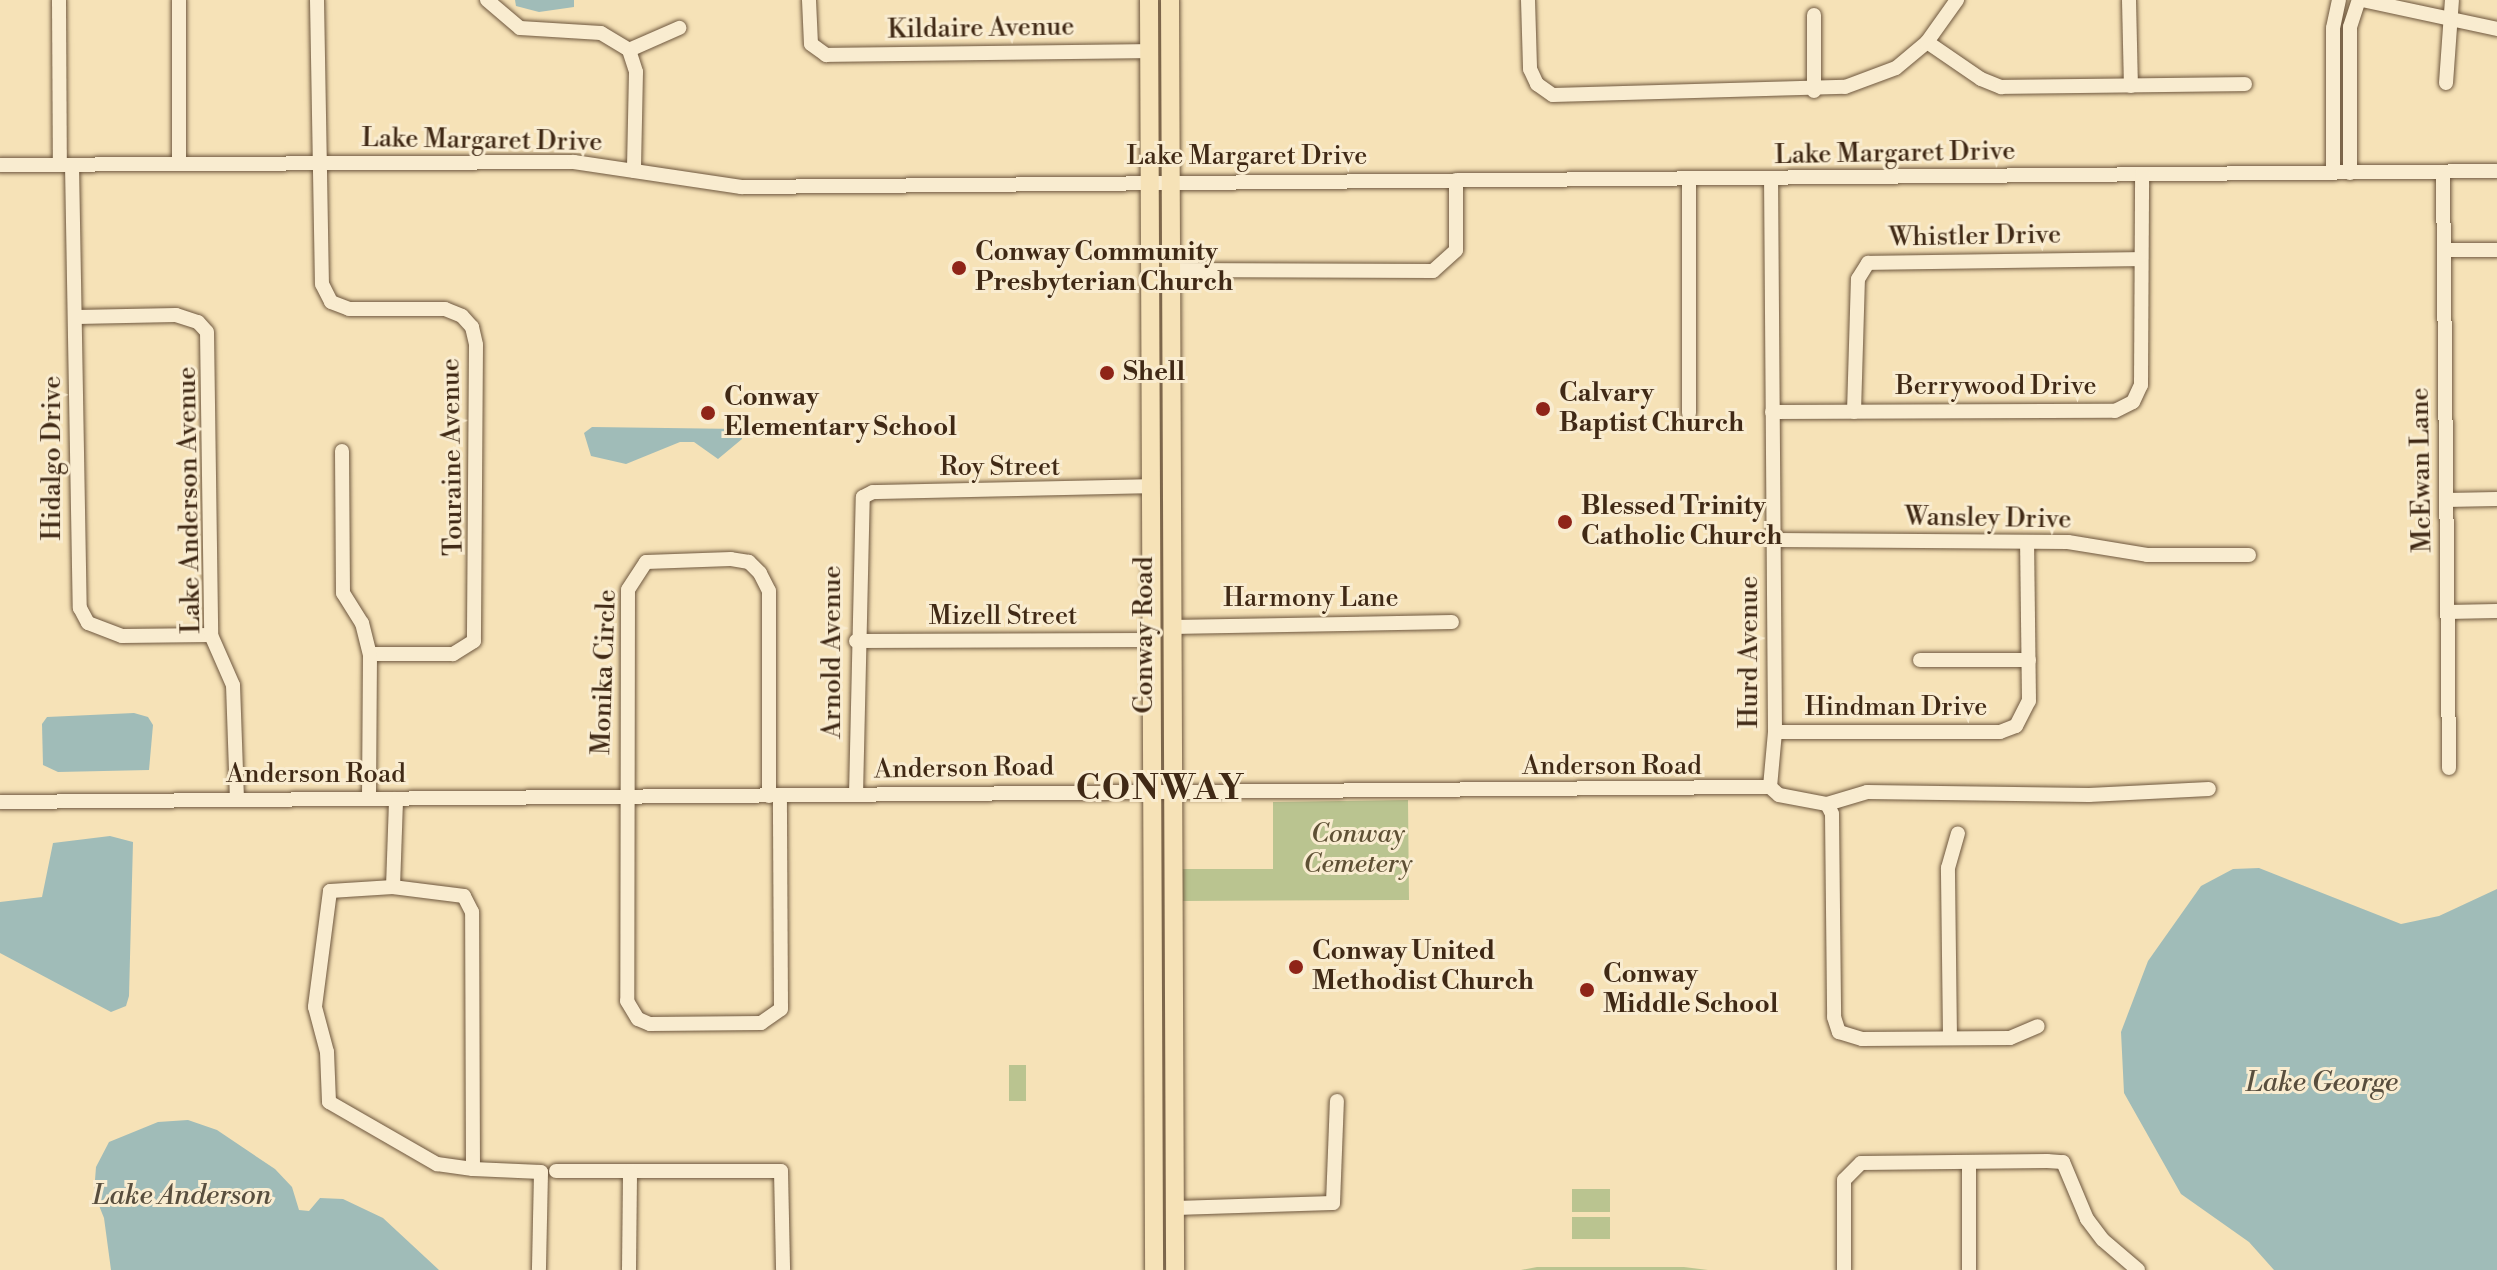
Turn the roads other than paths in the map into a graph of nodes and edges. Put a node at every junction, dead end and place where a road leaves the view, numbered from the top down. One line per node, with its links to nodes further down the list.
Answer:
1 (59, 0): 28 (street, Hidalgo Drive)
2 (179, 0): 26 (street)
3 (317, 0): 25 (street, Touraine Avenue)
4 (487, 0): 19 (street)
5 (809, 0): 20 (street, Kildaire Avenue)
6 (1149, 0): 20 (main road, Conway Road)
7 (1170, 0): 39 (main road, Conway Road)
8 (1528, 0): 24 (street)
9 (1957, 0): 18 (street)
10 (2129, 0): 23 (street)
11 (2339, 0): 32 (street)
12 (2360, 0): 15 (street); 33 (street)
13 (2452, 0): 15 (street)
14 (1814, 15): 24 (street)
15 (2448, 22): 17 (street); 21 (street)
16 (679, 28): 19 (street)
17 (2497, 29)
18 (1927, 42): 23 (street); 24 (street)
19 (629, 50): 29 (street)
20 (1149, 51): 38 (main road, Conway Road)
21 (2446, 83)
22 (2245, 84): 23 (street)
23 (2131, 86)
24 (1814, 91)
25 (319, 163): 26 (street, Lake Margaret Drive); 29 (street, Lake Margaret Drive); 64 (street, Touraine Avenue)
26 (179, 164): 28 (street, Lake Margaret Drive)
27 (0, 165): 28 (street, Lake Margaret Drive)
28 (66, 165): 44 (street, Hidalgo Drive)
29 (634, 171): 38 (street, Lake Margaret Drive)
30 (2497, 171): 31 (street, Lake Margaret Drive)
31 (2443, 172): 33 (street, Lake Margaret Drive); 40 (street, McEwan Lane)
32 (2333, 173): 33 (street, Lake Margaret Drive); 34 (street, Lake Margaret Drive)
33 (2350, 173)
34 (2142, 174): 36 (street, Lake Margaret Drive); 42 (street, Berrywood Drive)
35 (1689, 179): 36 (street, Lake Margaret Drive); 37 (street, Lake Margaret Drive); 47 (street)
36 (1771, 179): 45 (street, Hurd Avenue)
37 (1456, 180): 39 (street, Lake Margaret Drive); 43 (street)
38 (1150, 182): 39 (street, Lake Margaret Drive); 49 (main road, Conway Road)
39 (1170, 182): 43 (main road, Conway Road)
40 (2444, 250): 41 (street); 51 (street, McEwan Lane)
41 (2497, 250)
42 (2139, 259): 46 (street, Whistler Drive); 46 (street, Berrywood Drive)
43 (1171, 270): 60 (main road, Conway Road)
44 (77, 317): 61 (street, Hidalgo Drive); 61 (street, Lake Anderson Avenue)
45 (1772, 412): 46 (street, Berrywood Drive); 53 (street, Hurd Avenue)
46 (1854, 412)
47 (1689, 413)
48 (342, 451): 64 (street)
49 (1151, 486): 52 (street, Roy Street); 56 (main road, Conway Road)
50 (2497, 499): 51 (street)
51 (2446, 500): 58 (street, McEwan Lane)
52 (859, 509): 63 (street, Arnold Avenue)
53 (1774, 540): 54 (street, Wansley Drive); 67 (street, Hurd Avenue)
54 (2027, 542): 55 (street, Wansley Drive); 66 (street)
55 (2249, 555)
56 (1151, 580): 60 (main road); 62 (main road, Conway Road)
57 (2497, 611): 58 (street)
58 (2447, 612): 68 (street, McEwan Lane)
59 (1452, 622): 60 (street, Harmony Lane)
60 (1171, 627): 72 (main road, Conway Road)
61 (211, 635): 78 (street, Lake Anderson Avenue)
62 (1151, 640): 63 (street, Mizell Street); 71 (main road, Conway Road)
63 (856, 641): 73 (street, Arnold Avenue)
64 (370, 654): 76 (street)
65 (1920, 660): 66 (street)
66 (2029, 660): 67 (street, Hindman Drive)
67 (1775, 732): 69 (street, Hurd Avenue)
68 (2449, 768)
69 (1770, 787): 72 (street, Anderson Road); 80 (street, Anderson Road)
70 (2209, 789): 80 (street, Anderson Road)
71 (1150, 790): 72 (street, Anderson Road); 73 (street, Anderson Road); 83 (main road, Conway Road)
72 (1170, 790): 84 (main road, Conway Road)
73 (856, 795): 74 (street, Anderson Road)
74 (774, 796): 75 (street, Anderson Road); 75 (street, Monika Circle); 75 (street)
75 (628, 797): 77 (street, Anderson Road)
76 (369, 799): 77 (street, Anderson Road); 78 (street, Anderson Road)
77 (396, 799): 82 (street)
78 (237, 800): 79 (street, Anderson Road)
79 (0, 802)
80 (1827, 804): 86 (street)
81 (1958, 833): 86 (street)
82 (393, 887): 90 (street); 90 (street)
83 (1152, 1012): 84 (street); 88 (main road, Conway Road)
84 (1172, 1019): 93 (main road, Conway Road)
85 (2038, 1026): 86 (street)
86 (1950, 1038)
87 (1337, 1101): 93 (street)
88 (1154, 1141): 93 (main road); 98 (main road, Conway Road)
89 (1969, 1162): 94 (street); 100 (street); 101 (street)
90 (473, 1169): 91 (street)
91 (549, 1171): 92 (street); 95 (street)
92 (630, 1171): 96 (street); 97 (street)
93 (1175, 1208): 99 (main road, Conway Road)
94 (2136, 1269)
95 (539, 1270)
96 (629, 1270)
97 (783, 1270)
98 (1154, 1270)
99 (1175, 1270)
100 (1844, 1270)
101 (1969, 1270)

